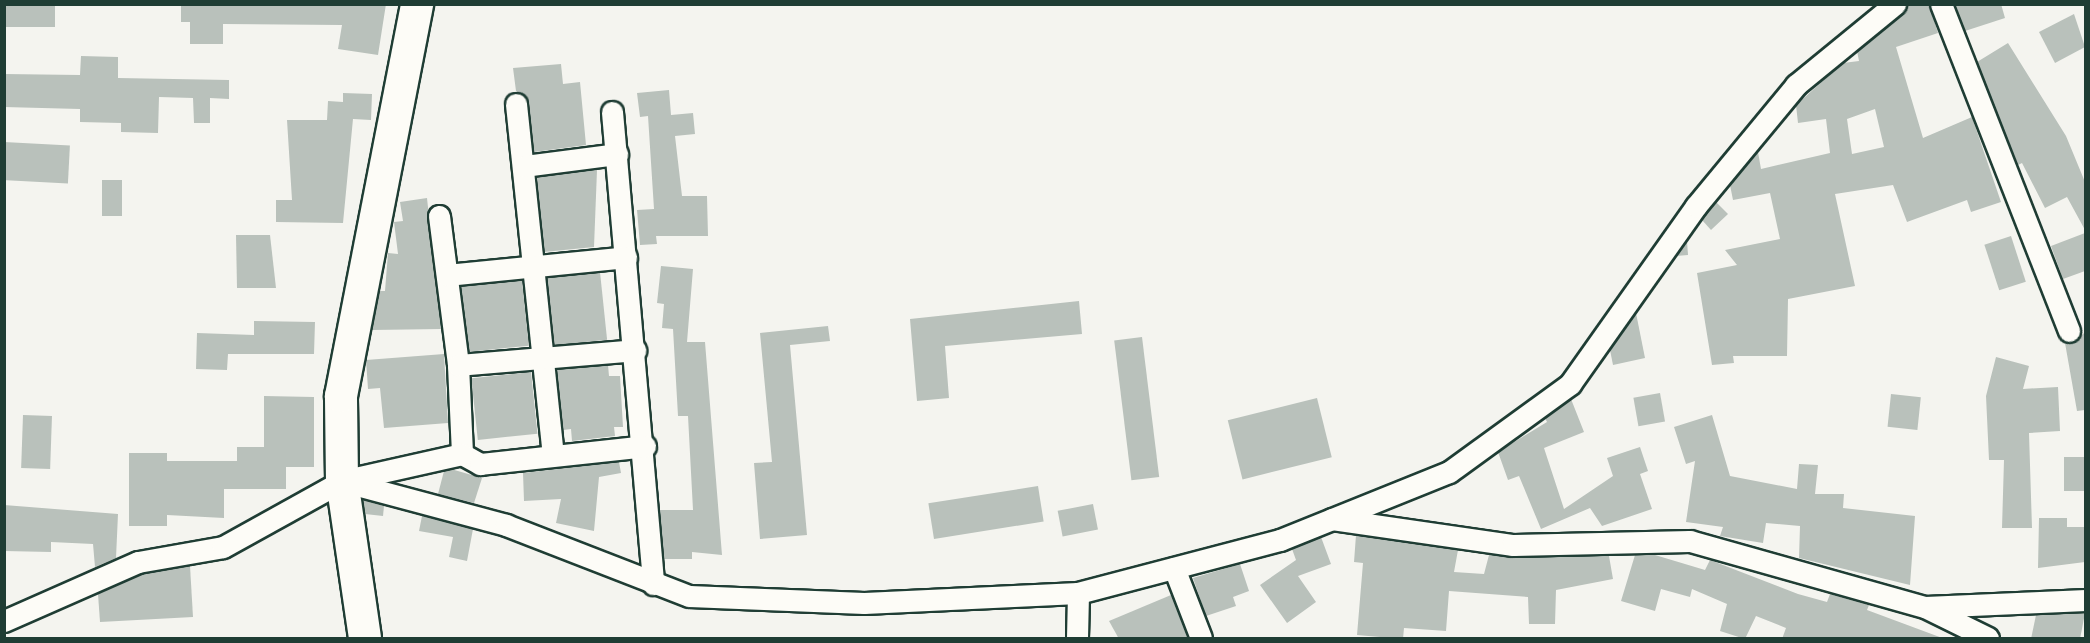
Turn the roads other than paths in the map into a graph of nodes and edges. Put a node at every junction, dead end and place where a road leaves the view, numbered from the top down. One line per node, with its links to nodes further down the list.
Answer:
1 (417, 4): 19 (street)
2 (1894, 4): 20 (street)
3 (1941, 4): 12 (street)
4 (516, 104): 7 (street)
5 (612, 112): 6 (street)
6 (617, 154): 7 (street); 9 (street)
7 (524, 166): 10 (street)
8 (439, 216): 11 (street)
9 (626, 257): 10 (street); 13 (street)
10 (535, 266): 11 (street); 14 (street)
11 (447, 275): 15 (street)
12 (2069, 331)
13 (635, 350): 14 (street); 16 (street)
14 (545, 358): 15 (street); 18 (street)
15 (458, 365): 17 (street)
16 (645, 446): 18 (street); 22 (street)
17 (462, 454): 18 (street); 19 (street)
18 (553, 455)
19 (342, 481): 22 (street); 26 (street); 27 (street)
20 (1332, 519): 21 (street); 25 (street)
21 (1174, 568): 23 (street); 29 (street)
22 (653, 584): 23 (street)
23 (1078, 592): 28 (street)
24 (2085, 600): 25 (street)
25 (1925, 607): 30 (street)
26 (4, 621)
27 (365, 639)
28 (1077, 639)
29 (1201, 639)
30 (1988, 639)

